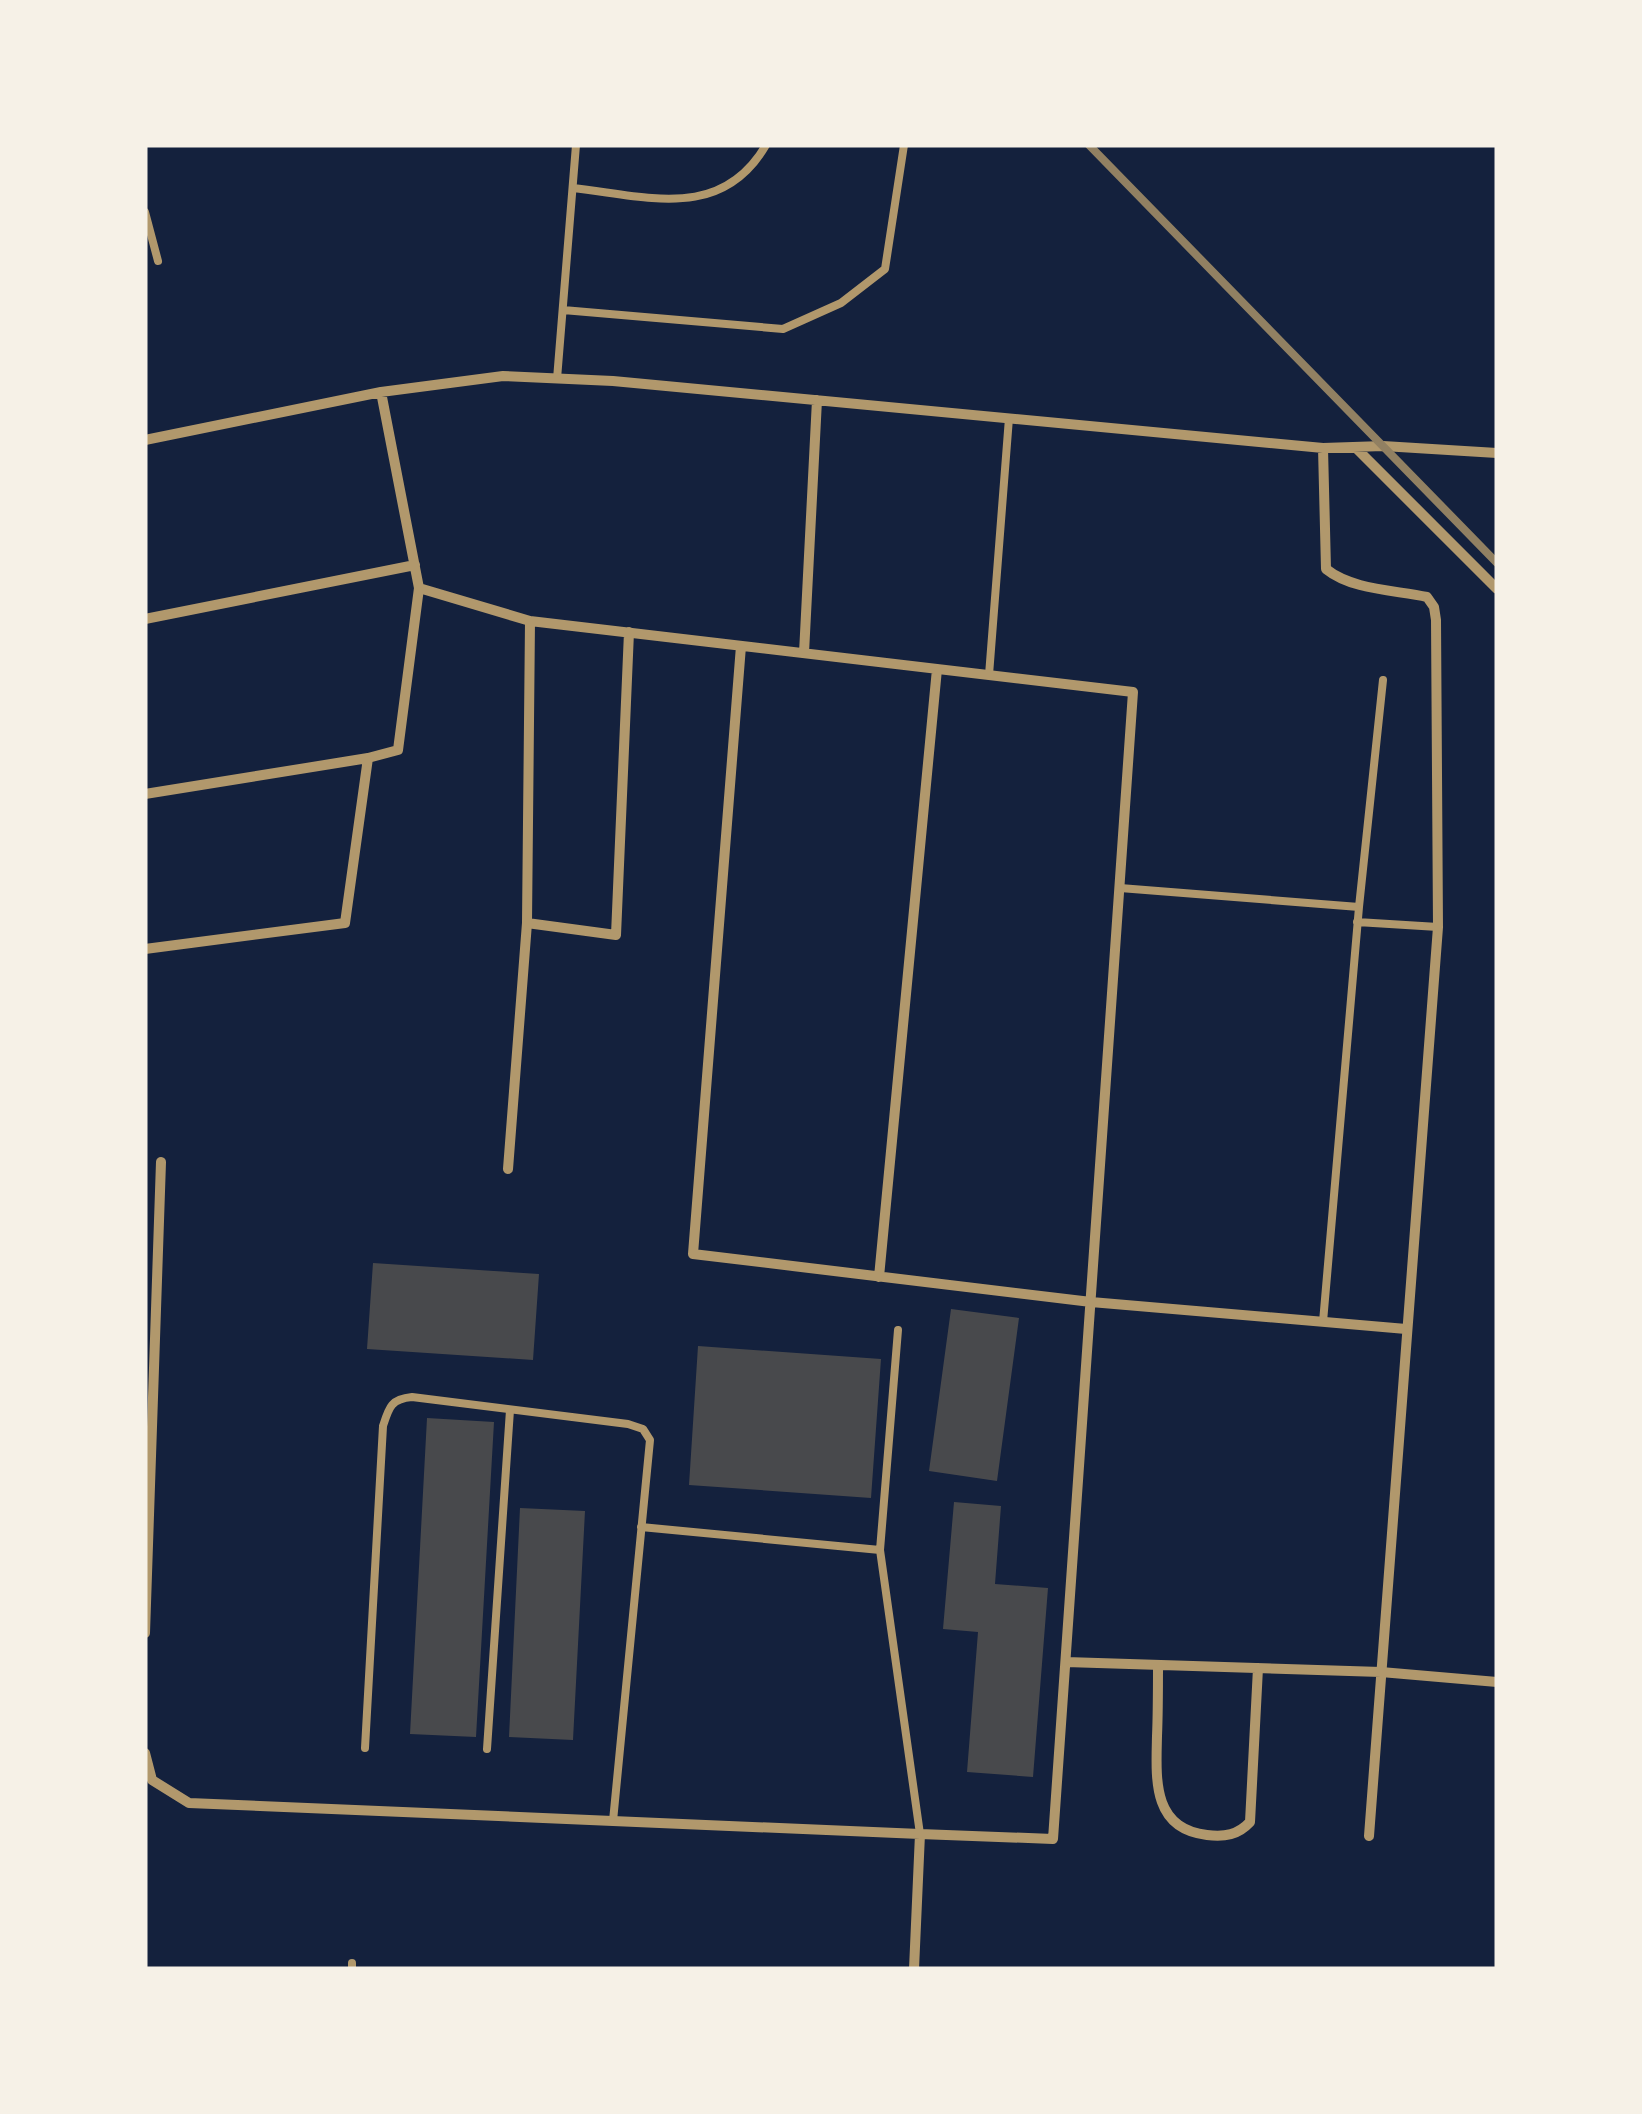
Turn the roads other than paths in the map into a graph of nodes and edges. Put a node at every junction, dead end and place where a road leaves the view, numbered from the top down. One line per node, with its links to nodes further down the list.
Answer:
1 (576, 145): 4 (lane)
2 (766, 145): 4 (lane)
3 (904, 145): 7 (lane)
4 (572, 188): 7 (lane)
5 (145, 212): 6 (lane)
6 (158, 261)
7 (563, 310): 8 (lane)
8 (557, 378): 9 (street); 10 (street)
9 (381, 392): 12 (street); 16 (street)
10 (817, 400): 11 (street); 23 (street)
11 (1010, 418): 14 (street); 25 (lane)
12 (145, 440)
13 (1356, 447): 14 (street); 15 (street); 18 (street)
14 (1323, 448): 33 (street)
15 (1497, 454)
16 (415, 566): 17 (street); 19 (street)
17 (419, 588): 20 (street); 27 (street)
18 (1497, 590)
19 (145, 619)
20 (530, 621): 21 (street); 32 (street)
21 (629, 632): 22 (street); 32 (street)
22 (741, 646): 23 (street); 37 (street)
23 (804, 653): 24 (street)
24 (937, 669): 25 (street); 37 (street)
25 (988, 675): 29 (street)
26 (1383, 680): 30 (lane)
27 (368, 758): 28 (street); 34 (street)
28 (145, 794)
29 (1120, 888): 30 (lane); 38 (street)
30 (1358, 907): 31 (lane)
31 (1357, 922): 33 (lane); 39 (lane)
32 (528, 923): 36 (street)
33 (1438, 927): 40 (street)
34 (145, 950)
35 (162, 1162): 45 (street)
36 (508, 1170)
37 (878, 1277): 38 (street)
38 (1091, 1302): 39 (street); 46 (street)
39 (1323, 1322): 40 (street)
40 (1406, 1329): 49 (street)
41 (898, 1330): 44 (lane)
42 (510, 1410): 43 (lane); 51 (lane); 52 (lane)
43 (641, 1527): 44 (lane); 54 (lane)
44 (880, 1550): 55 (lane)
45 (145, 1633)
46 (1066, 1662): 47 (street); 55 (street)
47 (1158, 1665): 48 (street); 48 (street)
48 (1258, 1668): 49 (street)
49 (1381, 1672): 50 (street); 56 (street)
50 (1497, 1682)
51 (365, 1748)
52 (488, 1749)
53 (145, 1753): 54 (street)
54 (612, 1822): 55 (street)
55 (920, 1834): 57 (street)
56 (1369, 1836)
57 (914, 1969)

